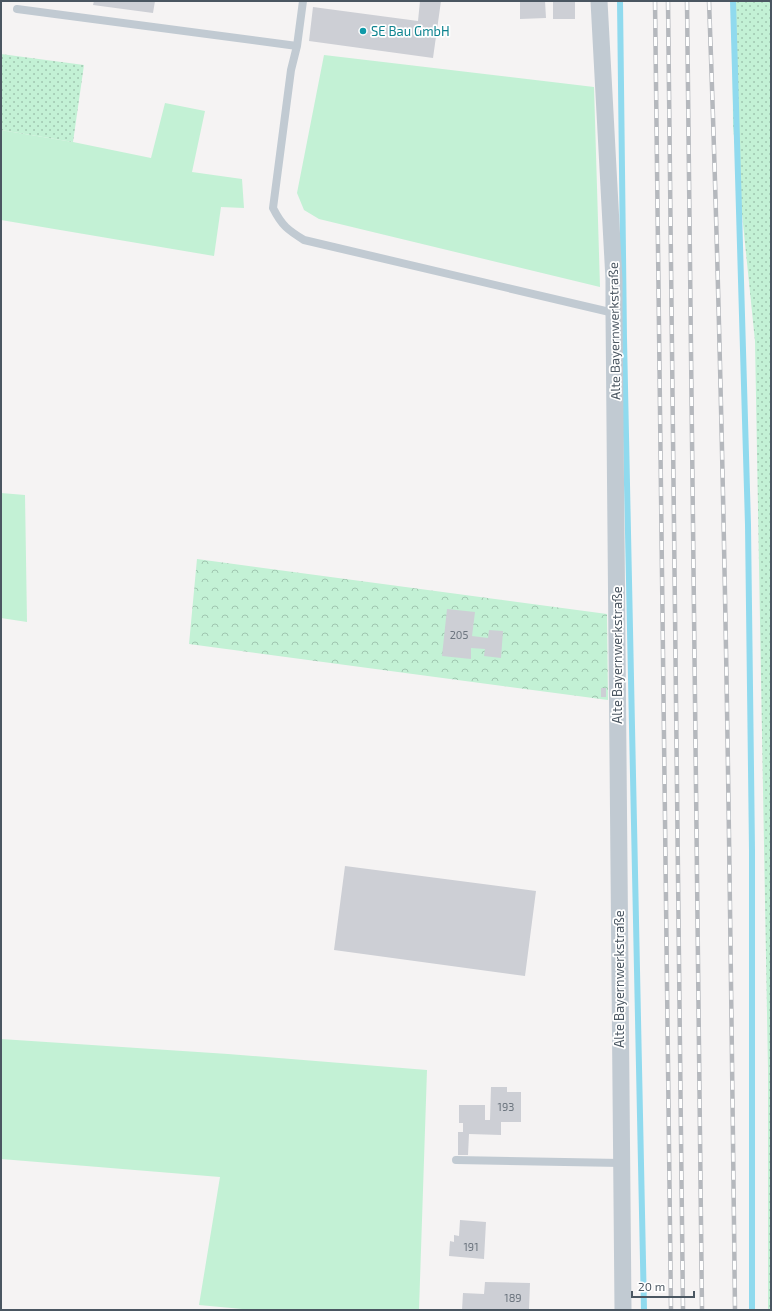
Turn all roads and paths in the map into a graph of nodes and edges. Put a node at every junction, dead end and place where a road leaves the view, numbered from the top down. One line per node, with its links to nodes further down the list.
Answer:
1 (303, 1): 4 (lane)
2 (599, 1): 5 (street, Alte Bayernwerkstraße)
3 (18, 9): 4 (lane)
4 (298, 46): 5 (lane)
5 (614, 313): 7 (street, Alte Bayernwerkstraße)
6 (456, 1160): 7 (lane)
7 (621, 1163): 8 (street, Alte Bayernwerkstraße)
8 (623, 1310)

